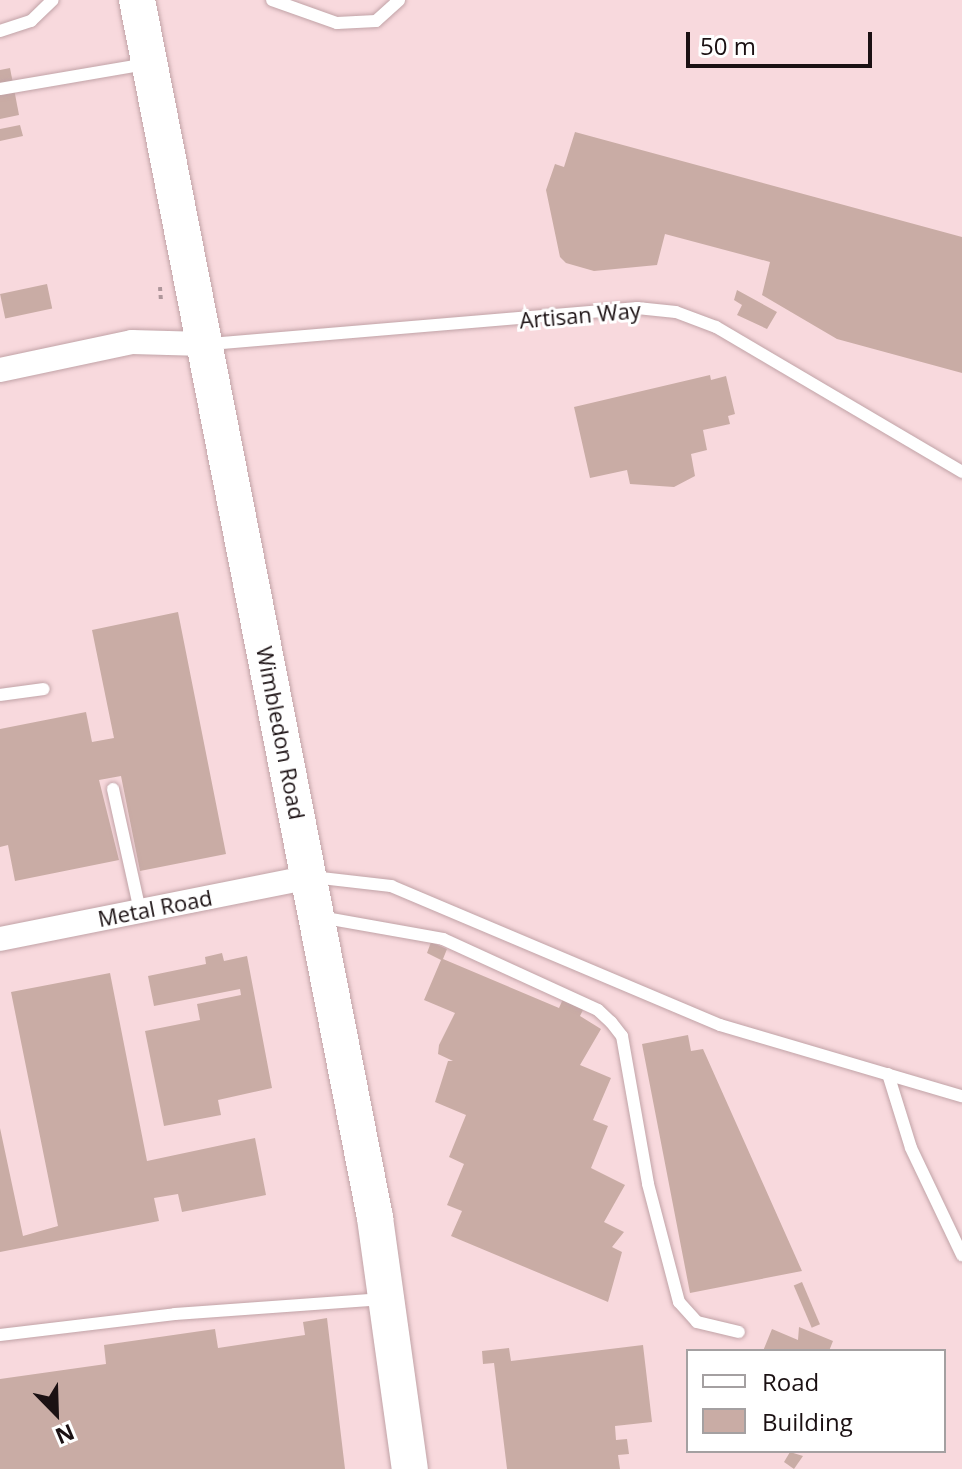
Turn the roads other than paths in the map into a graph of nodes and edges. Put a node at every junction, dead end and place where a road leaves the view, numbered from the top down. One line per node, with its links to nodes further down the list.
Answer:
1 (53, 0): 5 (lane)
2 (137, 0): 6 (main road, Wimbledon Road)
3 (272, 0): 4 (lane)
4 (399, 0)
5 (0, 31)
6 (149, 63): 7 (lane); 8 (main road, Wimbledon Road)
7 (0, 89)
8 (204, 344): 9 (street); 10 (lane, Artisan Way); 14 (main road, Wimbledon Road)
9 (0, 370)
10 (962, 472)
11 (44, 689): 12 (lane)
12 (0, 695)
13 (113, 789): 15 (lane)
14 (309, 877): 15 (street, Metal Road); 16 (main road, Wimbledon Road); 18 (lane)
15 (140, 911): 17 (street, Metal Road)
16 (317, 917): 21 (main road, Wimbledon Road); 22 (lane)
17 (0, 939)
18 (888, 1074): 19 (lane); 20 (lane)
19 (962, 1096)
20 (962, 1255)
21 (386, 1299): 23 (lane); 24 (main road, Wimbledon Road)
22 (739, 1332)
23 (0, 1335)
24 (410, 1469)

